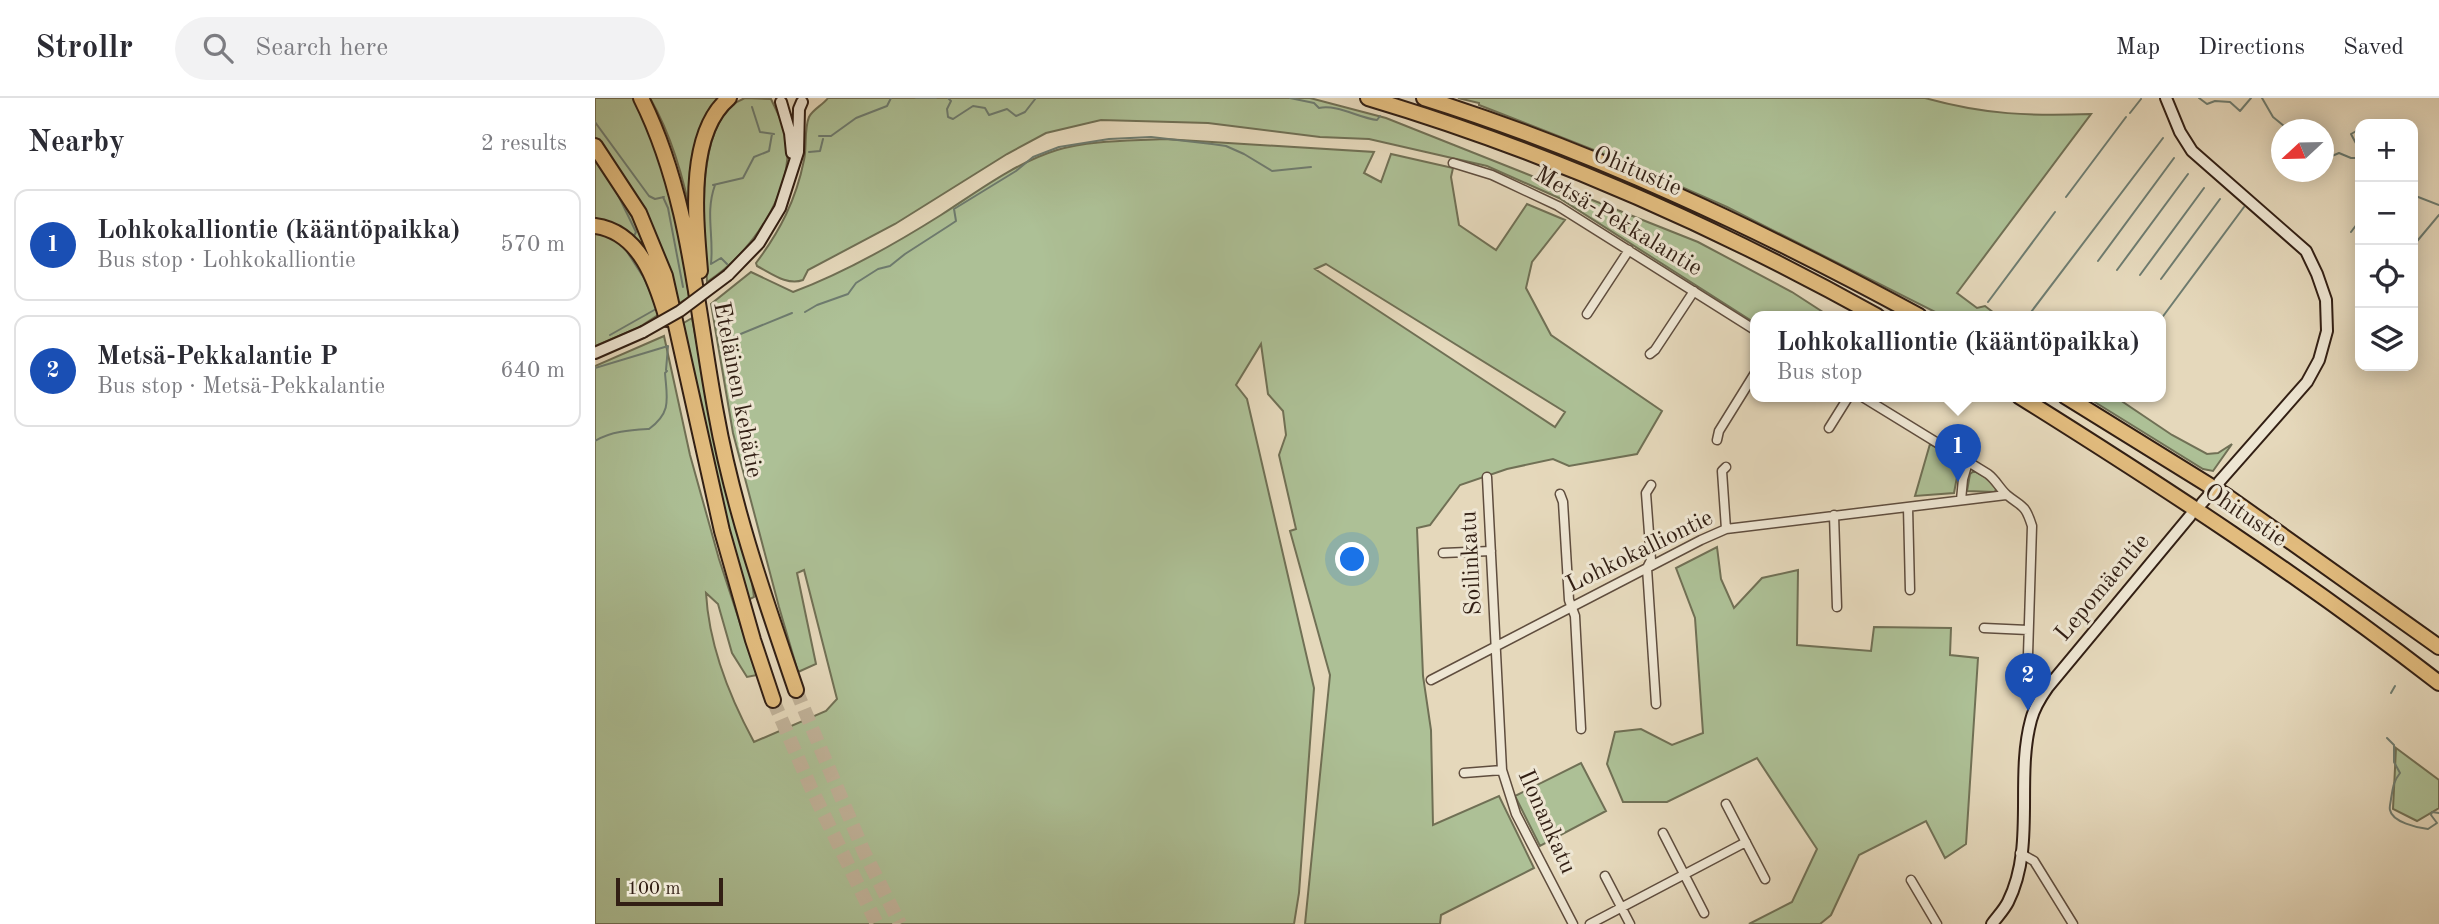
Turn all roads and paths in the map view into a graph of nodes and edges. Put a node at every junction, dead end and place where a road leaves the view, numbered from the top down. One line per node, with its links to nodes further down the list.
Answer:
1 (641, 98): 25 (highway, Eteläinen kehätie)
2 (729, 98): 25 (highway)
3 (1369, 98): 14 (highway, Ohitustie)
4 (1424, 98): 15 (highway, Ohitustie)
5 (2166, 98): 32 (street)
6 (779, 100): 7 (street); 10 (street)
7 (805, 100): 10 (street)
8 (595, 146): 26 (highway, Eteläinen kehätie)
9 (1453, 163): 12 (street, Metsä-Pekkalantie)
10 (793, 166): 18 (street, bridge)
11 (595, 226): 26 (highway)
12 (1629, 250): 13 (street, Metsä-Pekkalantie); 16 (street)
13 (1693, 291): 17 (street, Metsä-Pekkalantie); 19 (street)
14 (1868, 311)
15 (1910, 311)
16 (1587, 314)
17 (1750, 327)
18 (595, 353)
19 (1650, 354)
20 (1750, 381): 28 (street)
21 (1845, 402): 27 (street)
22 (1871, 402): 29 (street)
23 (2028, 402): 52 (highway, Ohitustie)
24 (2075, 402): 50 (highway, Ohitustie)
25 (716, 415): 54 (highway, Eteläinen kehätie)
26 (695, 418): 55 (highway, Eteläinen kehätie)
27 (1829, 428)
28 (1717, 440)
29 (1968, 462): 35 (street); 36 (street)
30 (1726, 467): 40 (street)
31 (1487, 477): 41 (street, Soilinkatu)
32 (2219, 482)
33 (1651, 485): 43 (street)
34 (1560, 494): 45 (street)
35 (2006, 495): 36 (street, Lohkokalliontie); 48 (street)
36 (1961, 500): 37 (street, Lohkokalliontie)
37 (1908, 507): 38 (street, Lohkokalliontie); 44 (street)
38 (1834, 515): 40 (street, Lohkokalliontie); 46 (street)
39 (2190, 516): 53 (street, Lepomäentie)
40 (1726, 530): 43 (street, Lohkokalliontie)
41 (1491, 551): 42 (street); 49 (street, Soilinkatu)
42 (1443, 553)
43 (1647, 568): 45 (street, Lohkokalliontie); 56 (street)
44 (1910, 590)
45 (1571, 606): 49 (street, Lohkokalliontie); 57 (street)
46 (1837, 607)
47 (1984, 628): 48 (street)
48 (2028, 630): 53 (street)
49 (1496, 647): 51 (street, Lohkokalliontie); 58 (street, Ilonankatu)
50 (2439, 647)
51 (1431, 680)
52 (2439, 683)
53 (2047, 687): 63 (street)
54 (796, 690)
55 (773, 700)
56 (1656, 704)
57 (1581, 729)
58 (1502, 770): 59 (street); 70 (street, Ilonankatu)
59 (1464, 774)
60 (1726, 804): 62 (street)
61 (1663, 834): 64 (street)
62 (1746, 842): 64 (street); 66 (street)
63 (2020, 853): 74 (street); 75 (street)
64 (1684, 874): 68 (street); 69 (street)
65 (1605, 876): 68 (street)
66 (1765, 879)
67 (1911, 880): 73 (street)
68 (1622, 907): 71 (street); 72 (street)
69 (1704, 913)
70 (1573, 924)
71 (1590, 924)
72 (1630, 924)
73 (1937, 924)
74 (1992, 924)
75 (2073, 924)

